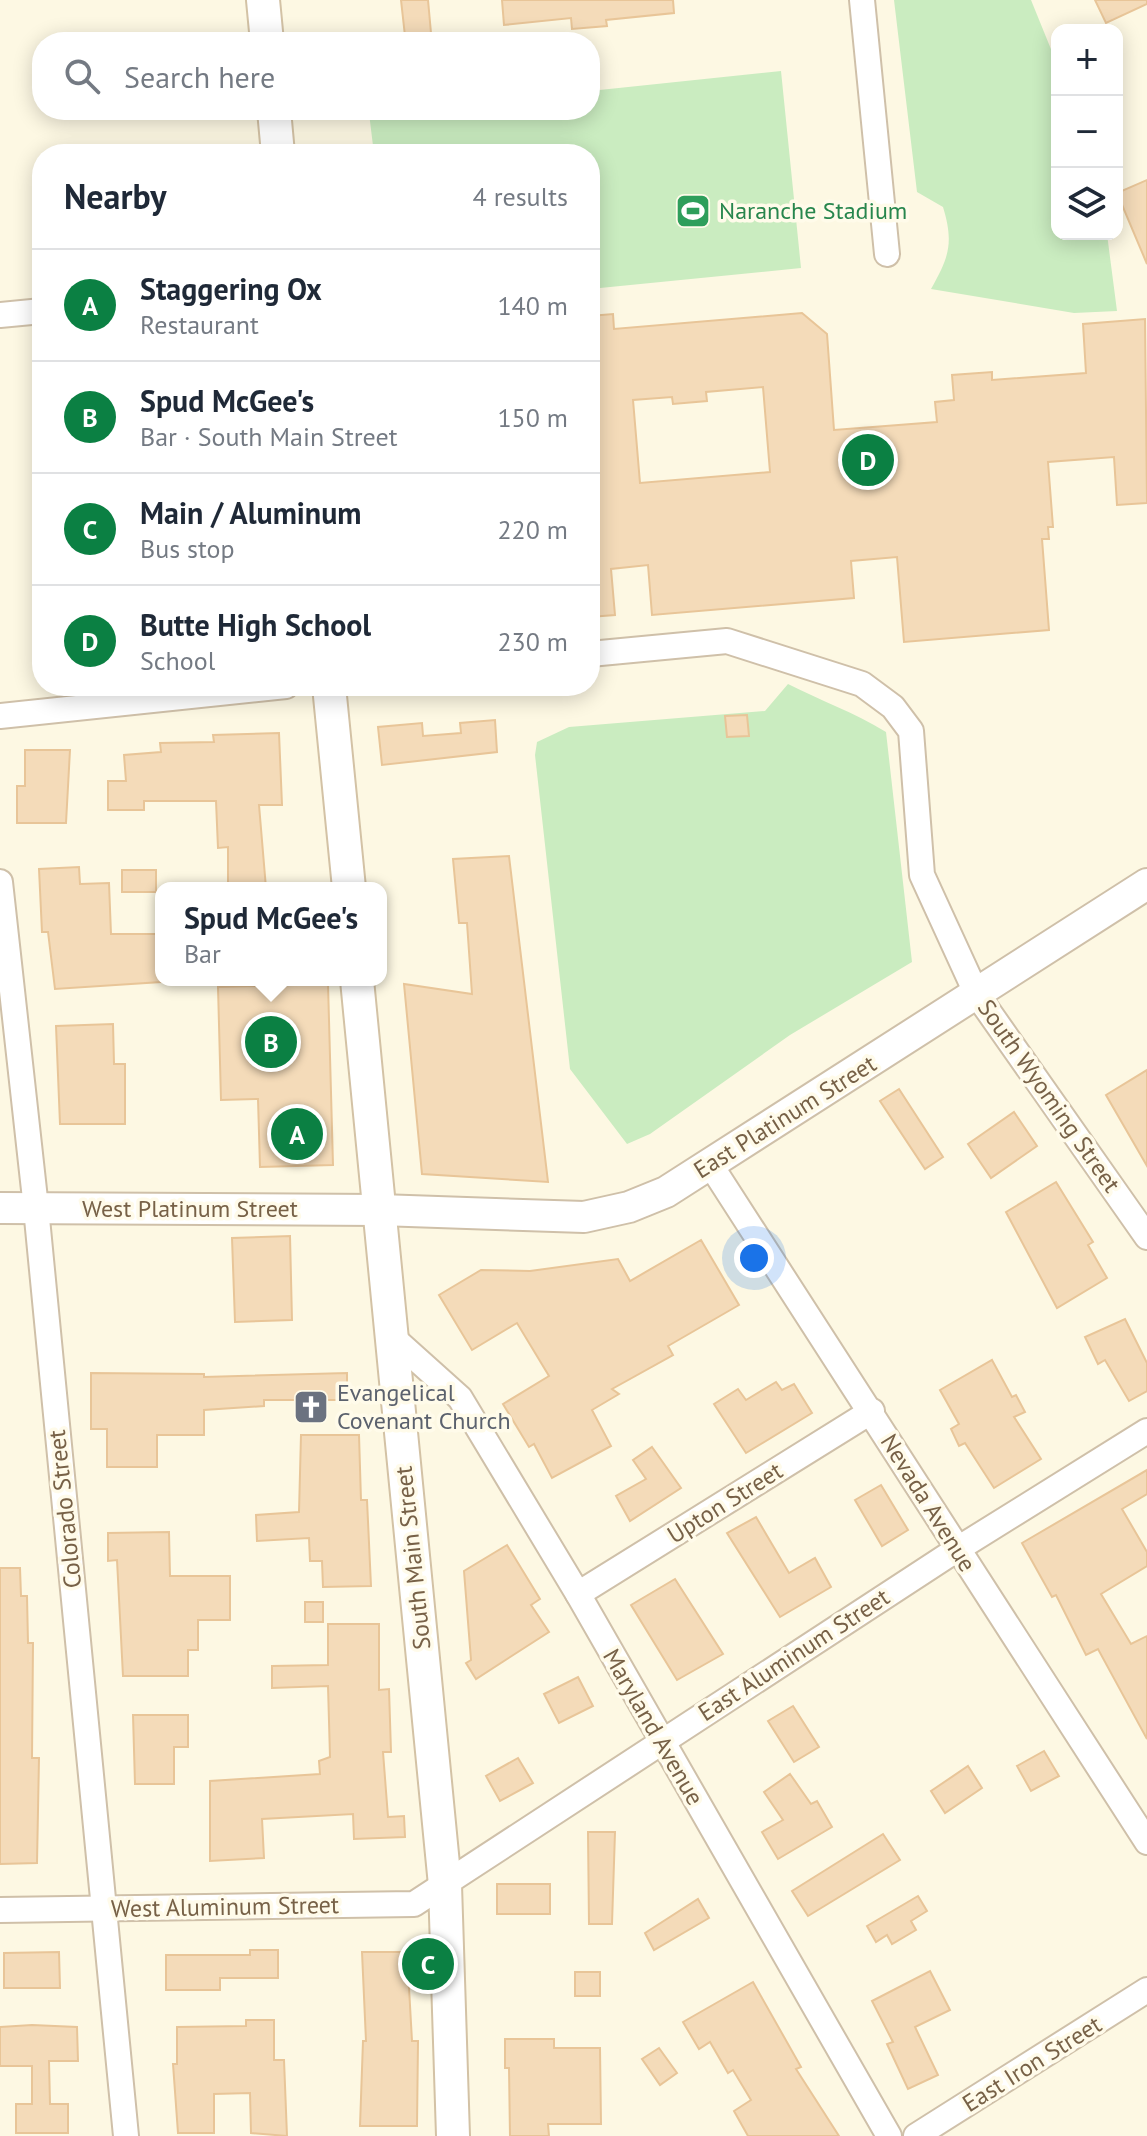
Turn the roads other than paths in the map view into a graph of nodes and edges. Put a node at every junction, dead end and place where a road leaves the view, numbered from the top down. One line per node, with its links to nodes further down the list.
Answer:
1 (263, 0): 3 (main road)
2 (862, 0): 6 (street)
3 (266, 32)
4 (275, 120): 5 (main road)
5 (277, 144)
6 (887, 254)
7 (32, 312): 8 (street)
8 (0, 315)
9 (600, 653): 17 (street, South Wyoming Street)
10 (191, 696): 12 (street)
11 (330, 696): 14 (main road)
12 (0, 716)
13 (0, 882): 20 (street, Colorado Street)
14 (348, 882)
15 (1147, 884): 17 (street, East Platinum Street)
16 (358, 986): 21 (main road, South Main Street)
17 (977, 995): 18 (street, East Platinum Street); 22 (street, South Wyoming Street)
18 (710, 1164): 21 (street, East Platinum Street); 24 (street, Nevada Avenue)
19 (0, 1208): 20 (street, West Platinum Street)
20 (36, 1208): 21 (street, West Platinum Street); 31 (street, Colorado Street)
21 (380, 1210): 23 (main road, South Main Street)
22 (1144, 1225)
23 (392, 1337): 27 (street, Maryland Avenue); 30 (main road, South Main Street)
24 (872, 1411): 26 (street, Nevada Avenue); 27 (street, Upton Street)
25 (1147, 1431): 26 (street, East Aluminum Street)
26 (956, 1550): 28 (street, East Aluminum Street); 29 (street, Nevada Avenue)
27 (578, 1594): 28 (street, Maryland Avenue)
28 (661, 1742): 30 (street, East Aluminum Street); 36 (street, Maryland Avenue)
29 (1147, 1842)
30 (445, 1885): 31 (street, West Aluminum Street); 35 (main road, South Main Street)
31 (103, 1908): 32 (street, West Aluminum Street); 34 (street, Colorado Street)
32 (0, 1910)
33 (1147, 1990): 37 (street, East Iron Street)
34 (126, 2136)
35 (453, 2136)
36 (889, 2136)
37 (916, 2136)

